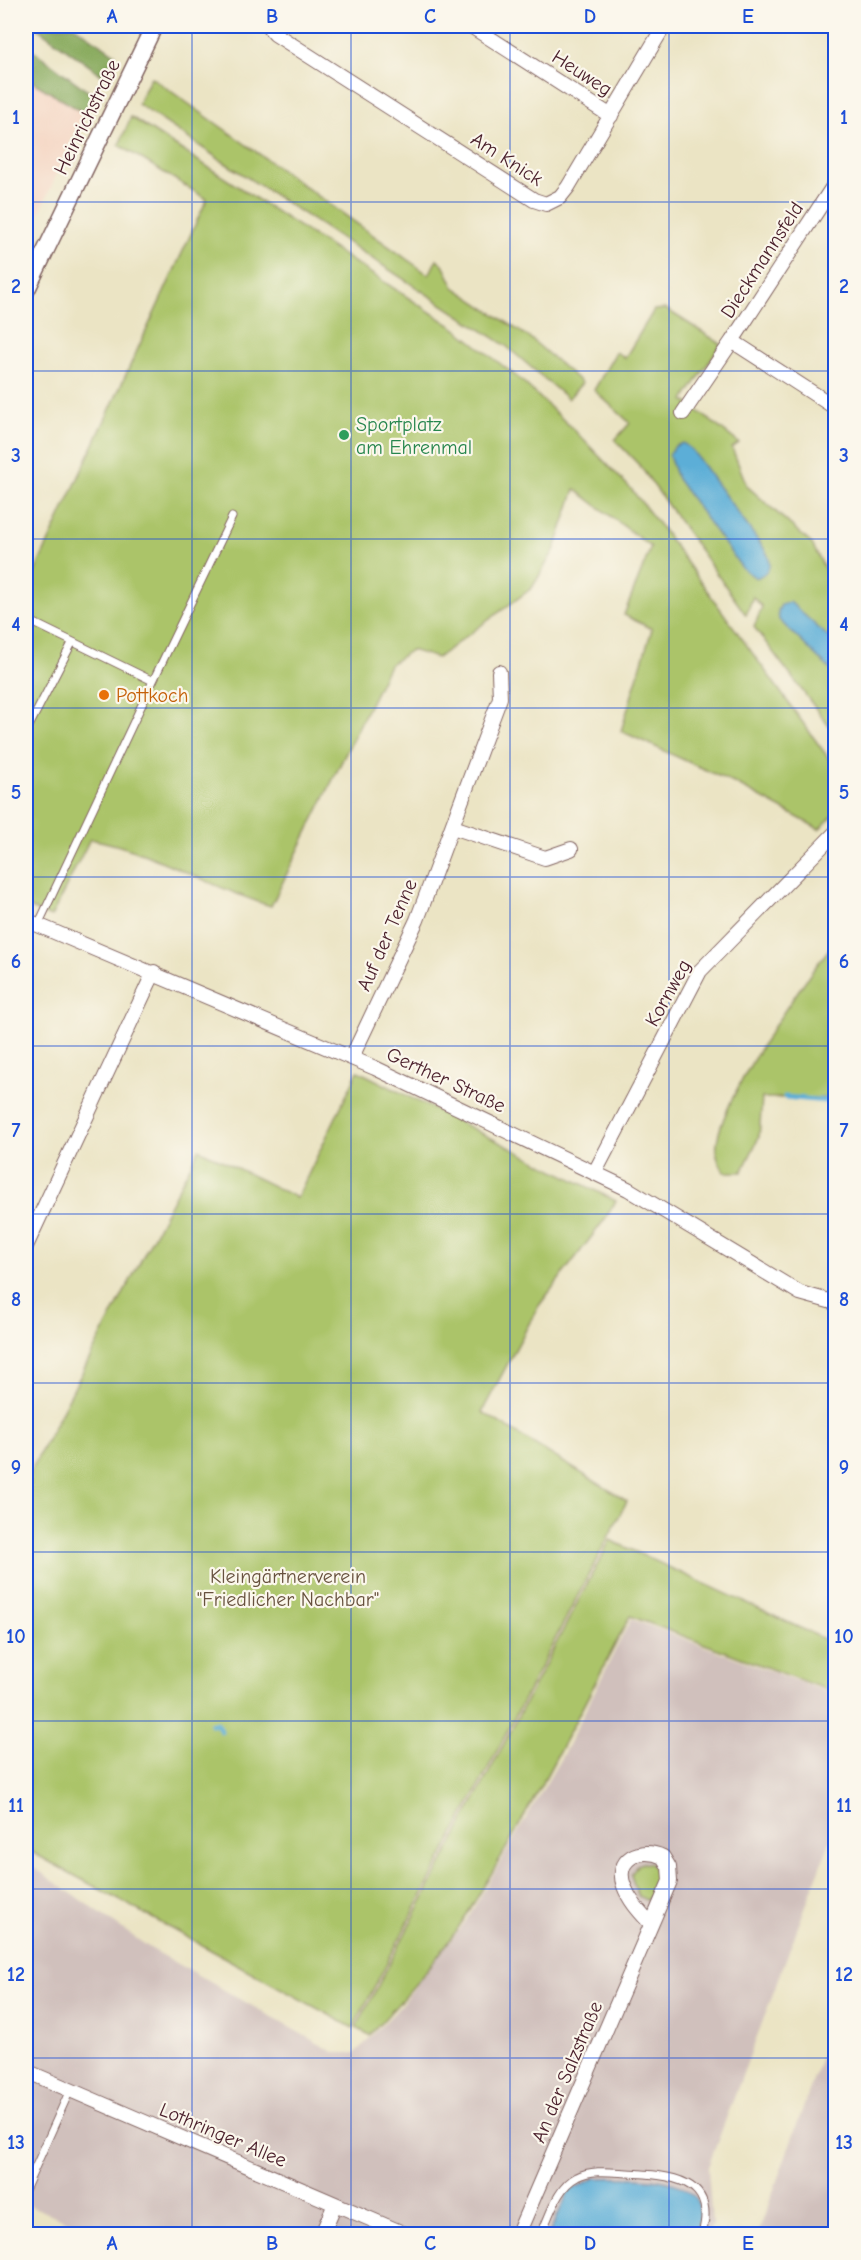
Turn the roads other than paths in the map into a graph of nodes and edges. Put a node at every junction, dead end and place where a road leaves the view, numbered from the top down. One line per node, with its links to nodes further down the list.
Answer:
1 (154, 26): 8 (street, Heinrichstraße)
2 (270, 26): 5 (street, Am Knick)
3 (471, 26): 5 (street, Heuweg)
4 (664, 26): 5 (street, Am Knick)
5 (611, 116)
6 (836, 182): 7 (street, Dieckmannsfeld)
7 (830, 203): 9 (street, Dieckmannsfeld)
8 (26, 291)
9 (732, 341): 10 (street, Dieckmannsfeld); 11 (street, Dieckmannsfeld)
10 (836, 408)
11 (683, 413)
12 (232, 518): 16 (lane)
13 (26, 619): 14 (lane)
14 (72, 643): 16 (lane); 17 (lane)
15 (499, 672): 18 (street, Auf der Tenne)
16 (153, 681): 21 (lane)
17 (26, 732)
18 (453, 827): 20 (street); 23 (street, Auf der Tenne)
19 (836, 832): 24 (street, Kornweg)
20 (571, 849)
21 (32, 922): 22 (street, Gerther Straße)
22 (154, 972): 23 (street, Gerther Straße); 25 (street)
23 (352, 1057): 24 (street, Gerther Straße)
24 (595, 1172): 26 (street, Gerther Straße)
25 (26, 1246)
26 (836, 1303)
27 (651, 1924): 27 (street, An der Salzstraße); 34 (street, An der Salzstraße)
28 (26, 2071): 29 (street, Lothringer Allee)
29 (70, 2090): 30 (lane); 31 (street, Lothringer Allee)
30 (26, 2188)
31 (335, 2204): 32 (street); 33 (street, Lothringer Allee)
32 (322, 2235)
33 (405, 2235)
34 (518, 2235)
35 (542, 2235): 36 (lane)
36 (702, 2235)

